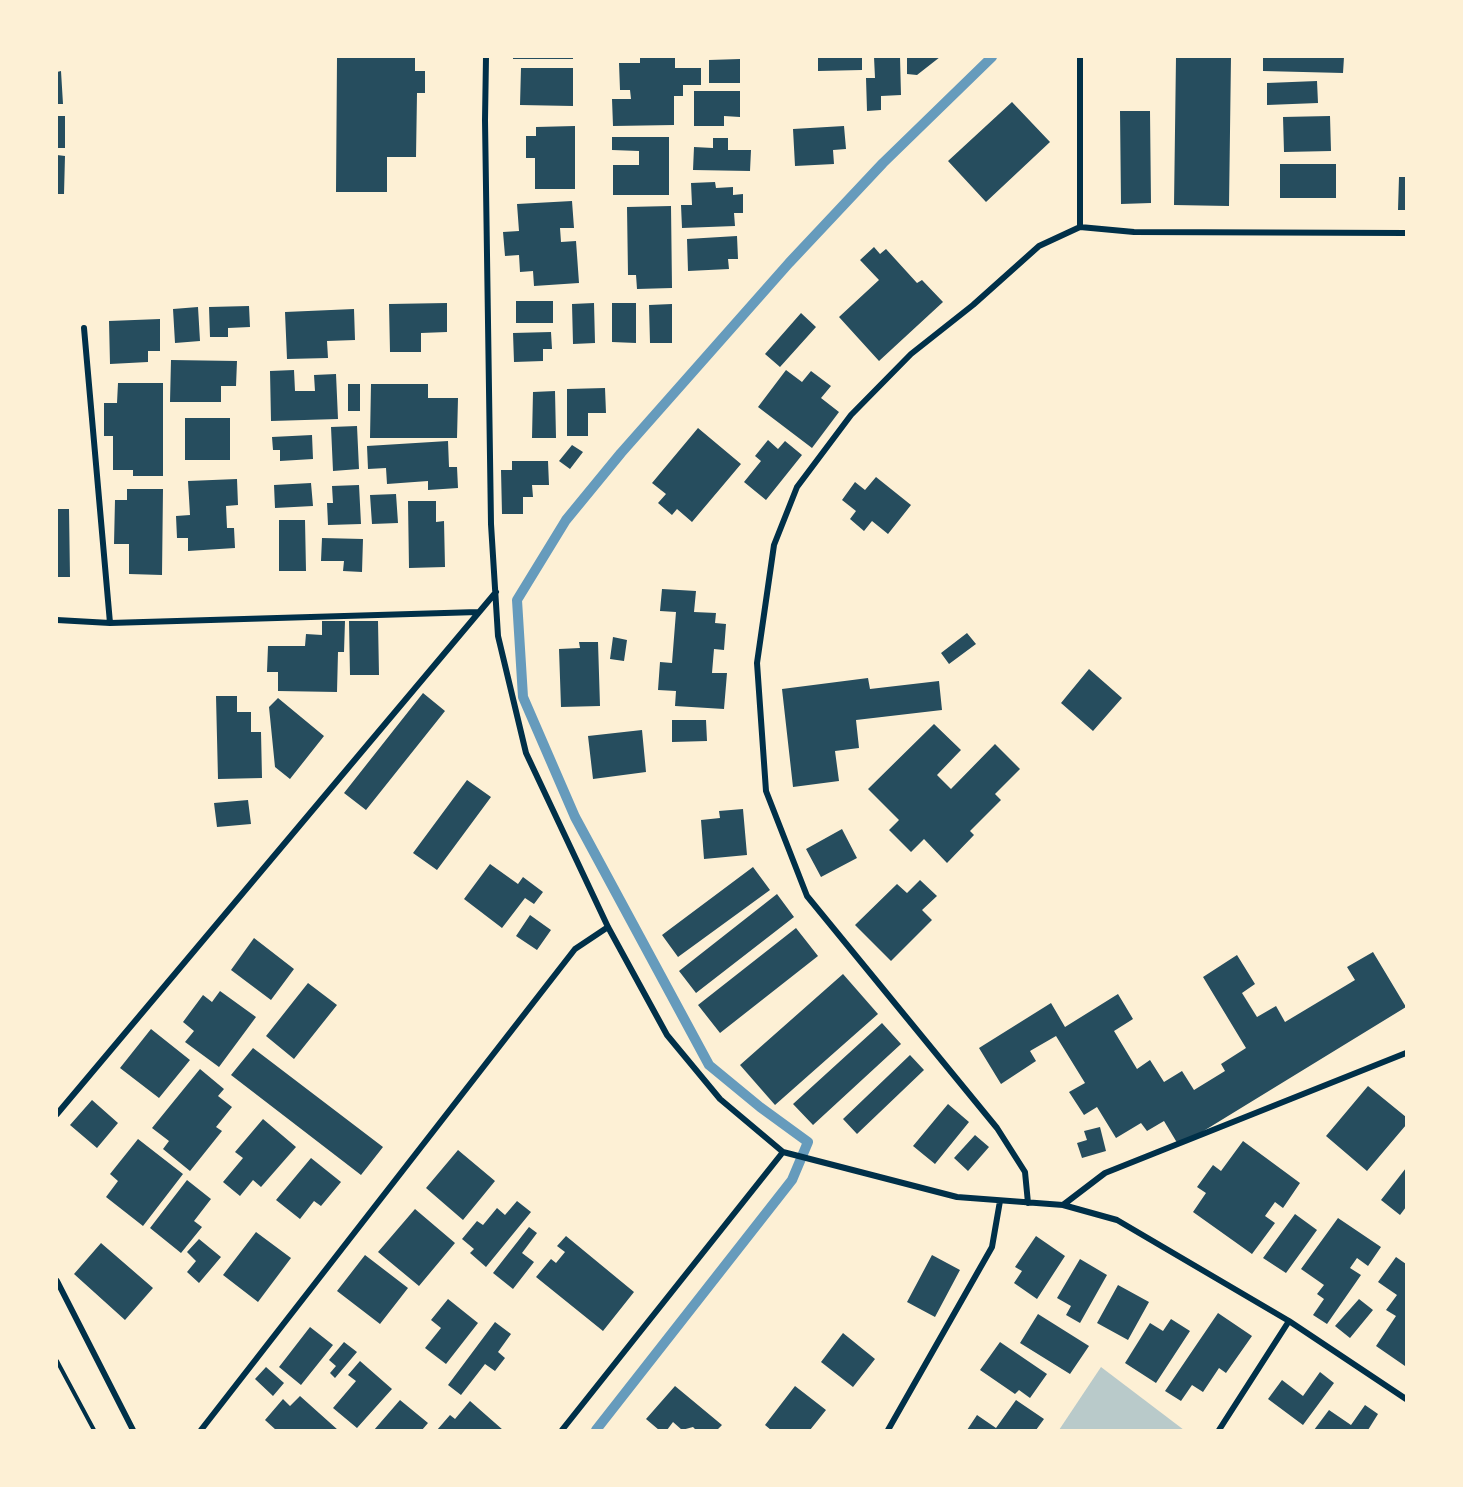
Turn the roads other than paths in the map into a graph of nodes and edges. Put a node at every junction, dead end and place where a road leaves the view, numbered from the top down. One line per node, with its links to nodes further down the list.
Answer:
1 (486, 57): 6 (street)
2 (1080, 57): 3 (street)
3 (1080, 227): 4 (street); 15 (street)
4 (1406, 233)
5 (84, 328): 9 (street)
6 (496, 592): 7 (street); 10 (street)
7 (478, 612): 9 (street); 12 (street)
8 (57, 620): 9 (street)
9 (110, 623)
10 (608, 927): 13 (street); 21 (street)
11 (1406, 1053): 16 (street)
12 (57, 1114)
13 (783, 1152): 14 (street); 22 (street)
14 (1000, 1201): 15 (street); 23 (street)
15 (1028, 1203): 16 (street)
16 (1063, 1205): 18 (street)
17 (57, 1281): 20 (street)
18 (1289, 1321): 19 (street); 24 (street)
19 (1406, 1399)
20 (133, 1430)
21 (201, 1430)
22 (562, 1430)
23 (888, 1430)
24 (1219, 1430)

